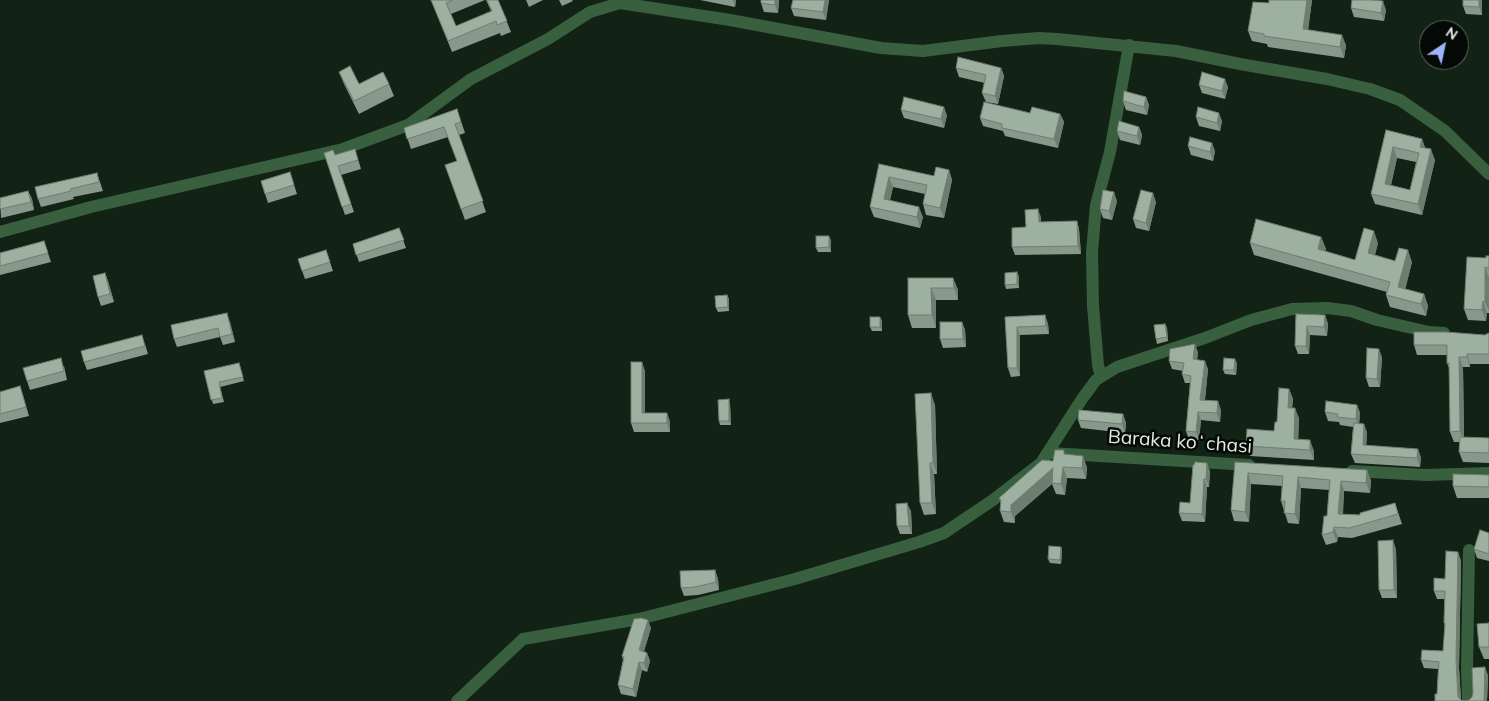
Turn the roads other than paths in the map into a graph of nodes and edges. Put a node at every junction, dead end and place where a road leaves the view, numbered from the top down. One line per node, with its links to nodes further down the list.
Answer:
1 (1129, 46): 2 (street); 3 (street); 5 (street)
2 (1489, 174)
3 (0, 232)
4 (1455, 334): 5 (street)
5 (1101, 377): 6 (street)
6 (1048, 452): 7 (street, Baraka koʻchasi); 13 (street)
7 (1265, 466)
8 (1344, 471): 9 (street)
9 (1489, 473)
10 (1469, 550): 11 (street)
11 (1467, 668): 12 (street); 14 (street)
12 (1482, 668)
13 (457, 701)
14 (1468, 701)

